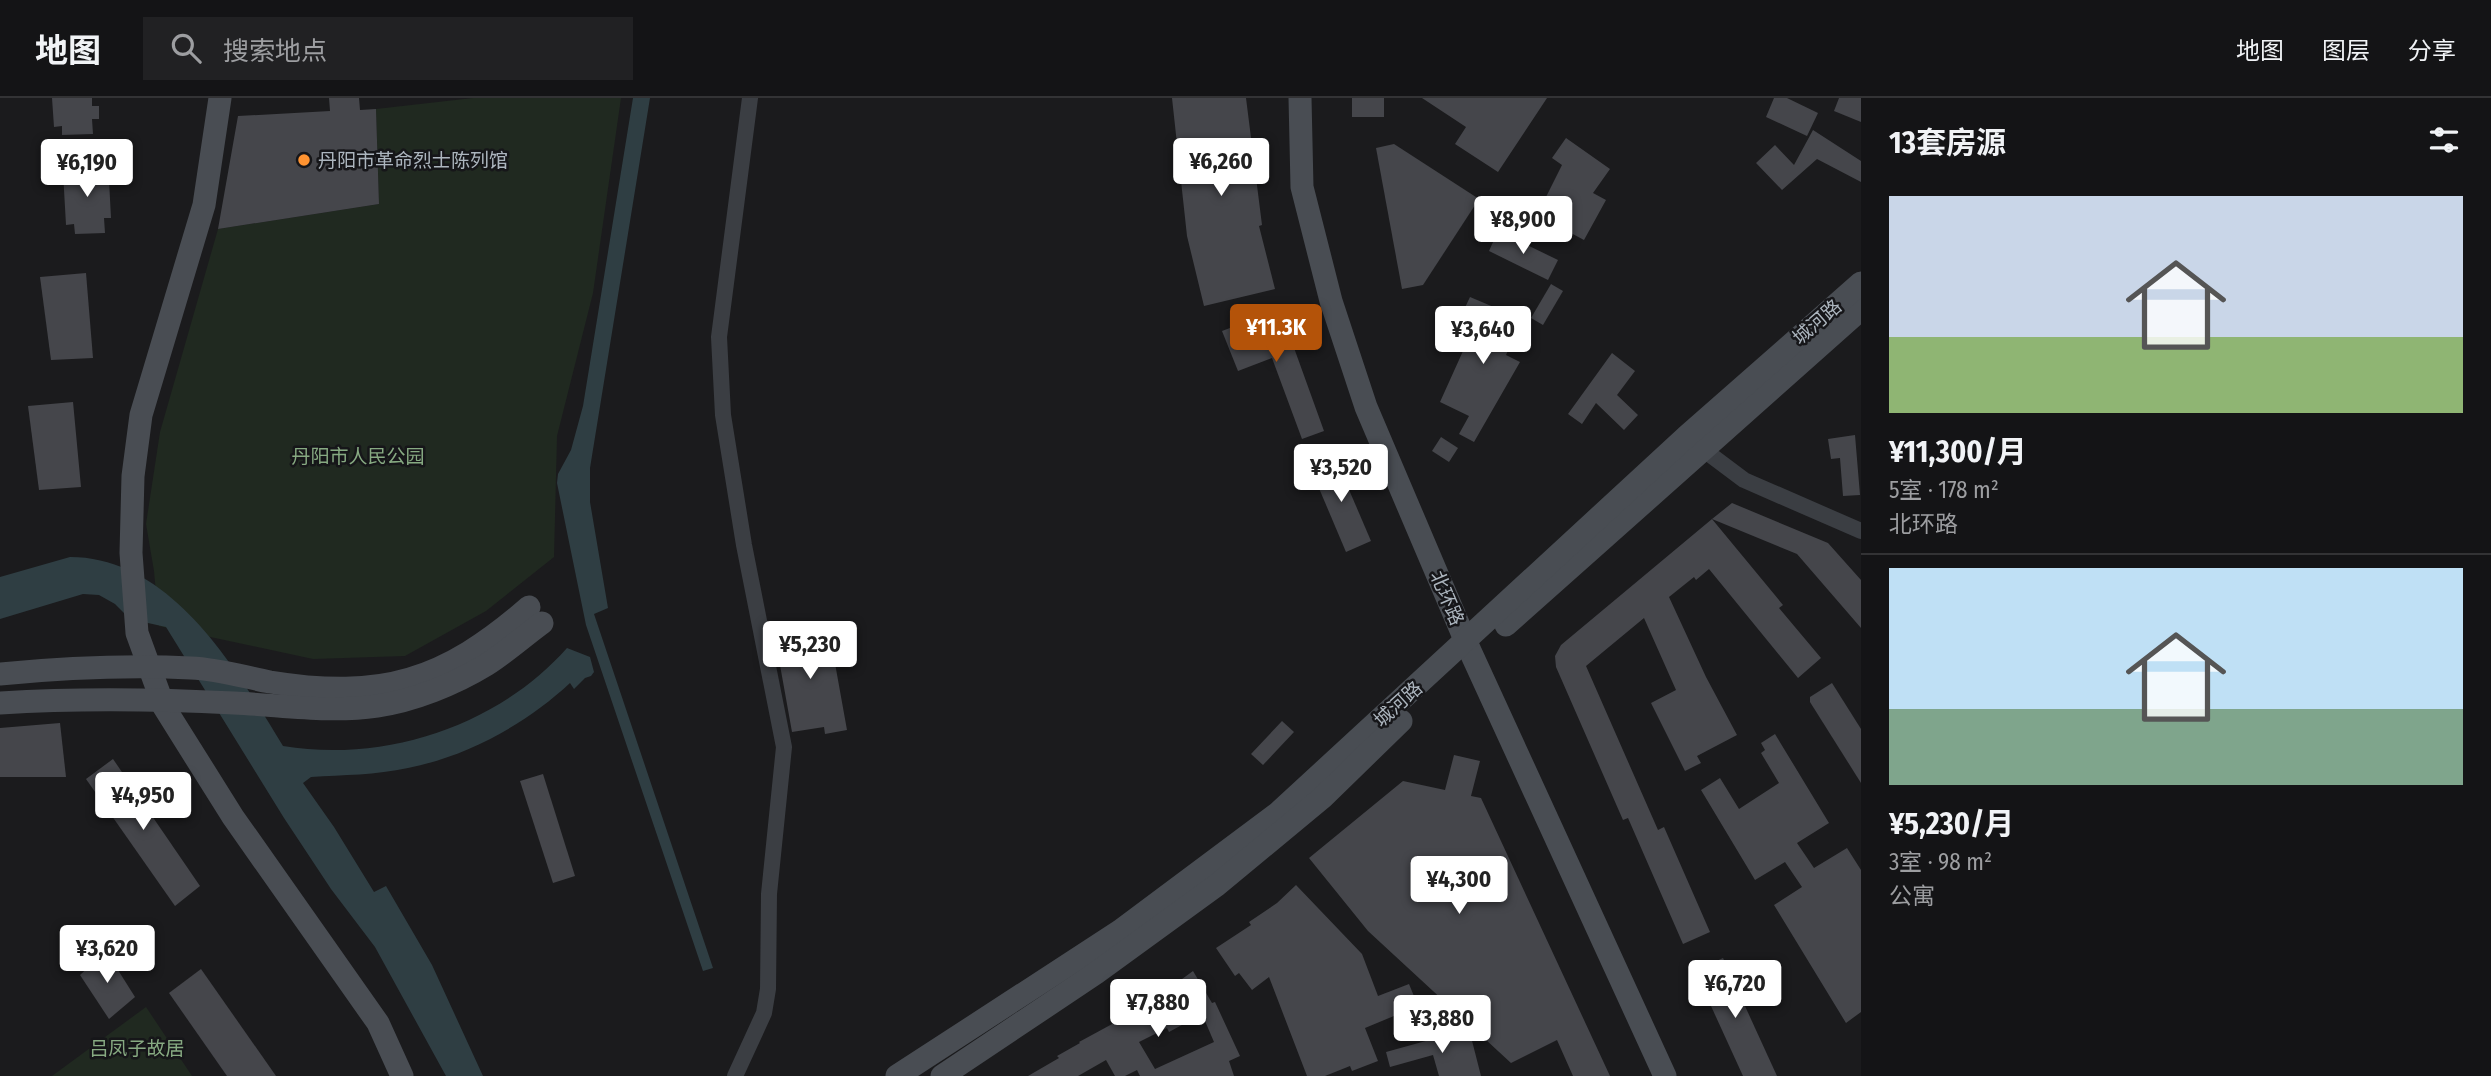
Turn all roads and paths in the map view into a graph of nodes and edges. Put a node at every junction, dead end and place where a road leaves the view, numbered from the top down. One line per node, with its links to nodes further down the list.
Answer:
1 (219, 98): 9 (main road)
2 (750, 98): 14 (street)
3 (1300, 98): 8 (main road, 北环路)
4 (1861, 283): 6 (main road, 城河路)
5 (1861, 309): 6 (main road, 城河路)
6 (1694, 443): 7 (street); 8 (main road, 城河路)
7 (1861, 531)
8 (1469, 649): 15 (main road, 城河路); 16 (main road, 城河路); 17 (main road, 北环路)
9 (149, 668): 10 (main road); 11 (main road); 11 (main road)
10 (0, 674)
11 (161, 701): 12 (main road); 13 (main road)
12 (0, 703)
13 (402, 1076)
14 (736, 1076)
15 (897, 1076)
16 (942, 1076)
17 (1665, 1076)

